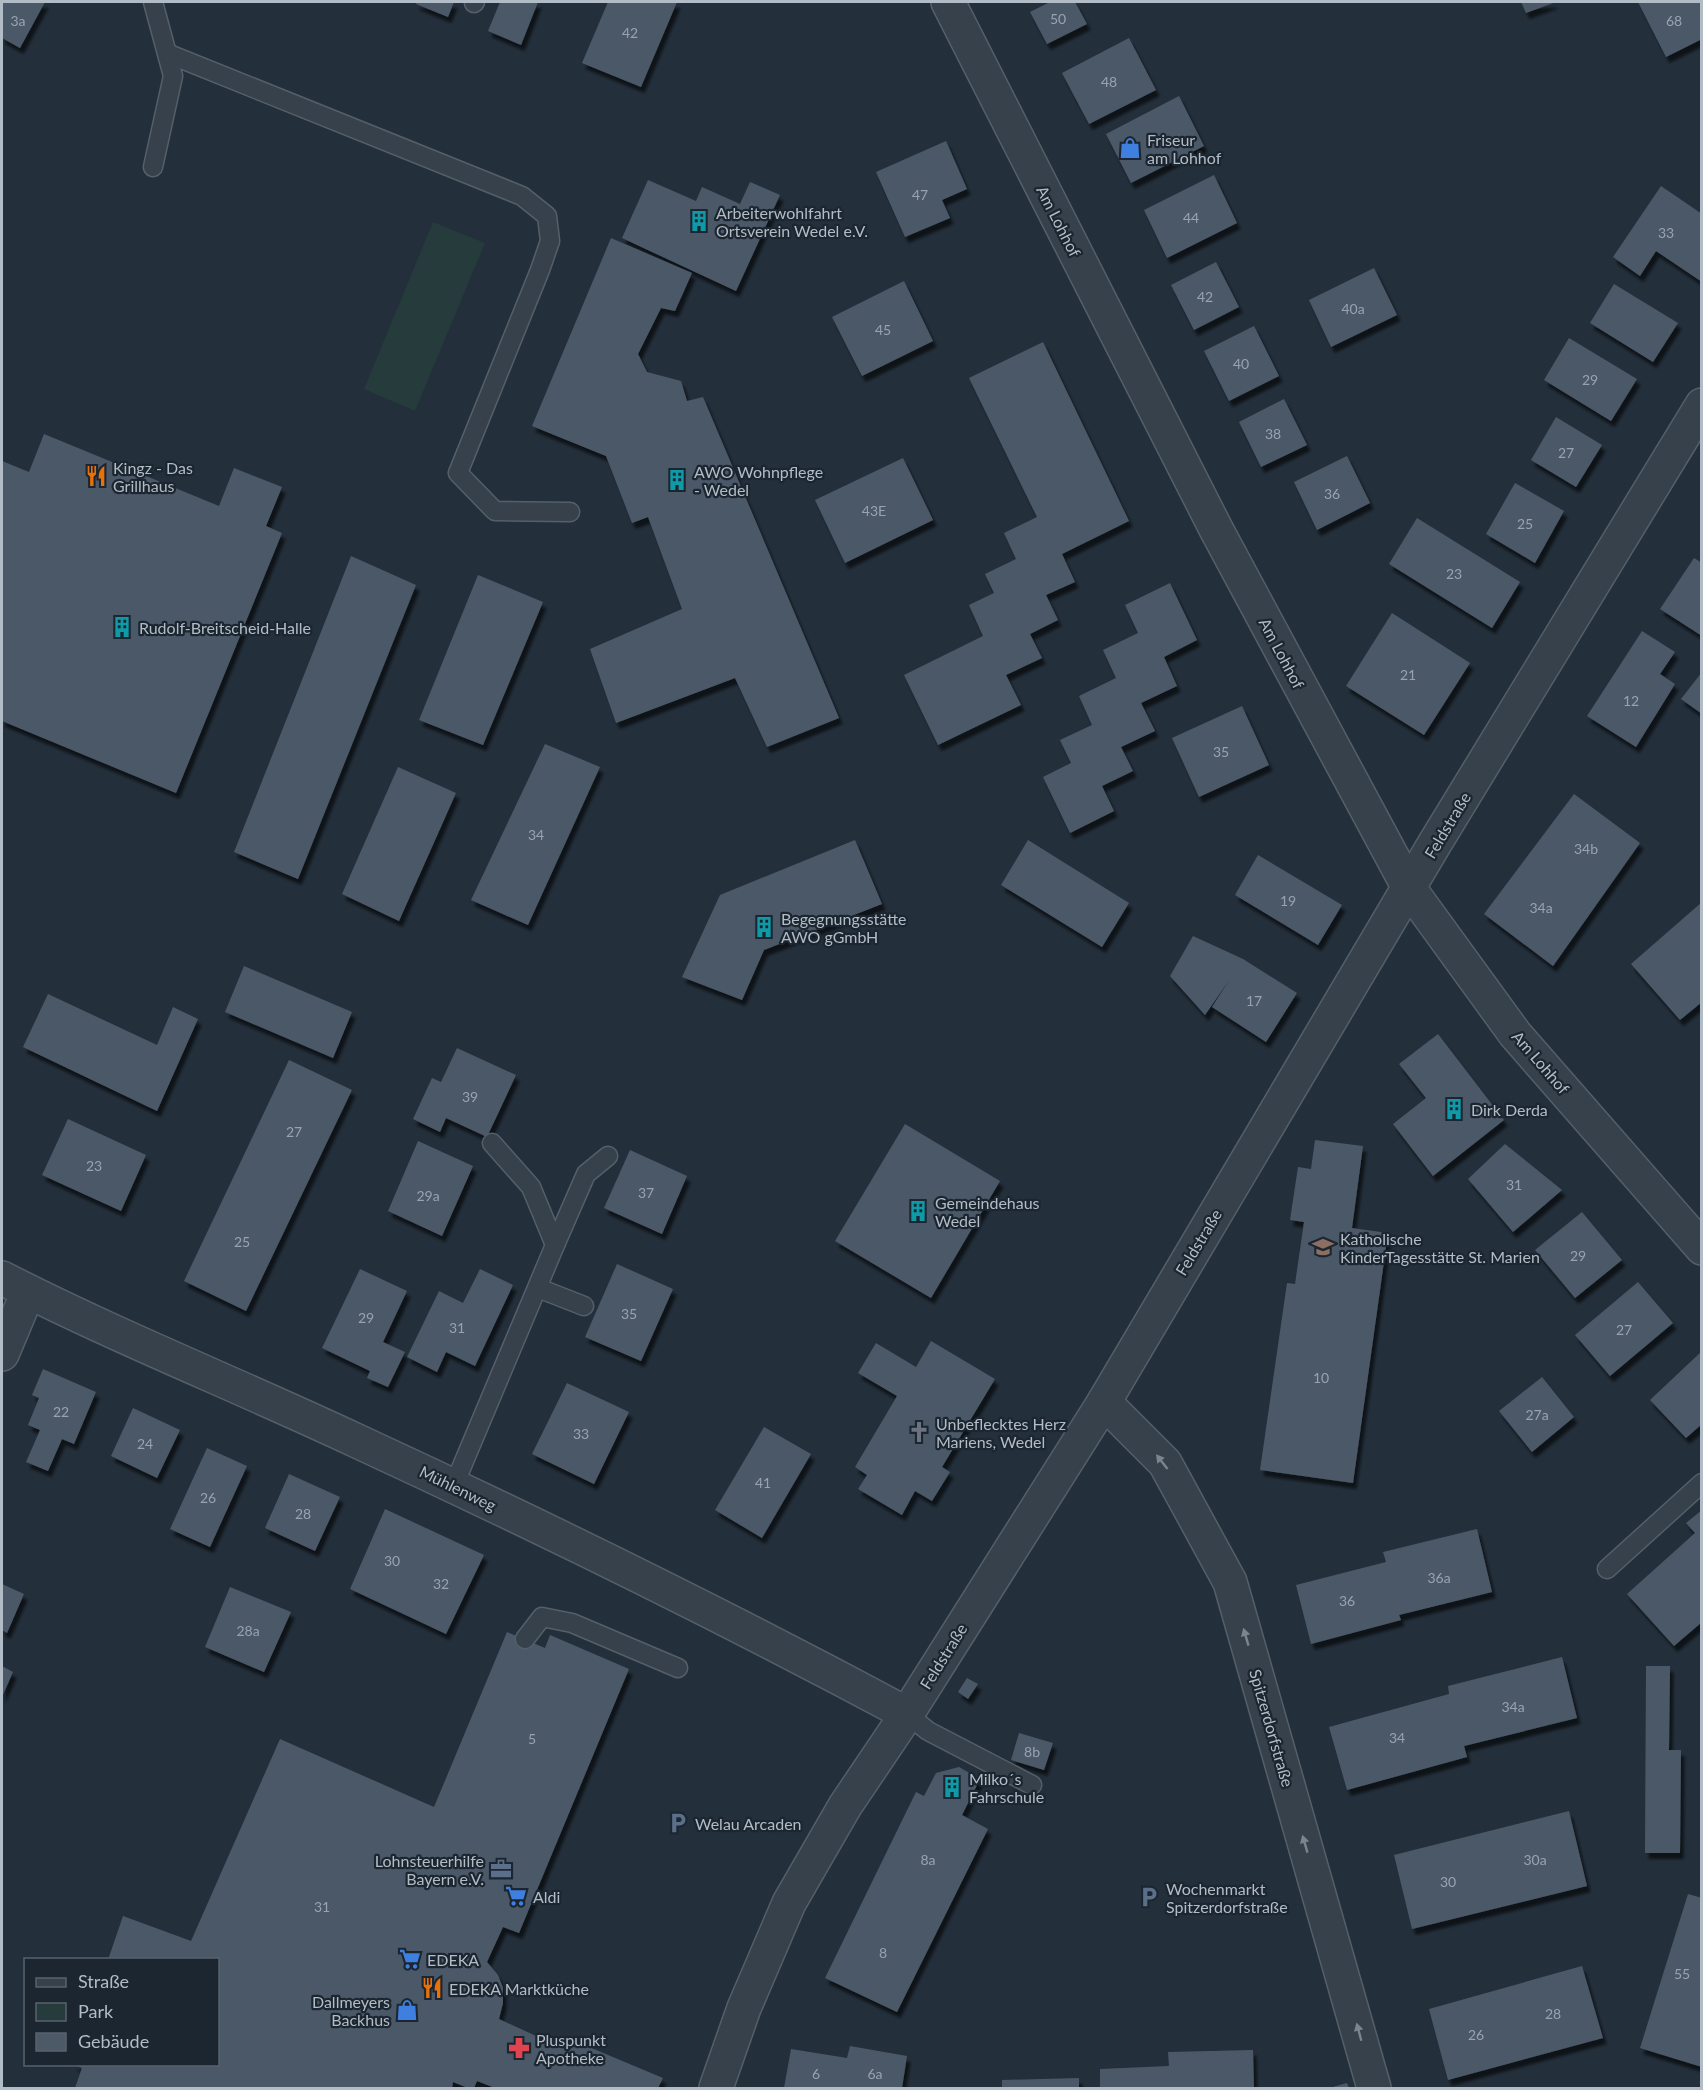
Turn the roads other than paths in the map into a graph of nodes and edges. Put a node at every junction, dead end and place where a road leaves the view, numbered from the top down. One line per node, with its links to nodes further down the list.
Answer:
1 (153, 2): 3 (lane)
2 (948, 2): 7 (street, Am Lohhof)
3 (169, 54): 4 (lane); 6 (lane)
4 (153, 167)
5 (1701, 405): 7 (street, Feldstraße)
6 (570, 512)
7 (1409, 888): 11 (street, Am Lohhof); 16 (street, Feldstraße)
8 (492, 1143): 10 (lane)
9 (608, 1156): 10 (lane)
10 (555, 1245): 13 (lane)
11 (1701, 1248)
12 (15, 1285): 15 (street); 18 (street, Mühlenweg)
13 (538, 1288): 14 (lane); 18 (lane)
14 (584, 1305)
15 (2, 1354)
16 (1104, 1402): 22 (street, Feldstraße); 25 (street, Spitzerdorfstraße, one-way to 16)
17 (1701, 1483): 19 (lane)
18 (454, 1485): 22 (street, Mühlenweg)
19 (1607, 1569)
20 (525, 1639): 21 (lane)
21 (678, 1668)
22 (907, 1714): 23 (lane); 24 (street, Feldstraße)
23 (1032, 1785)
24 (716, 2088)
25 (1374, 2088)

